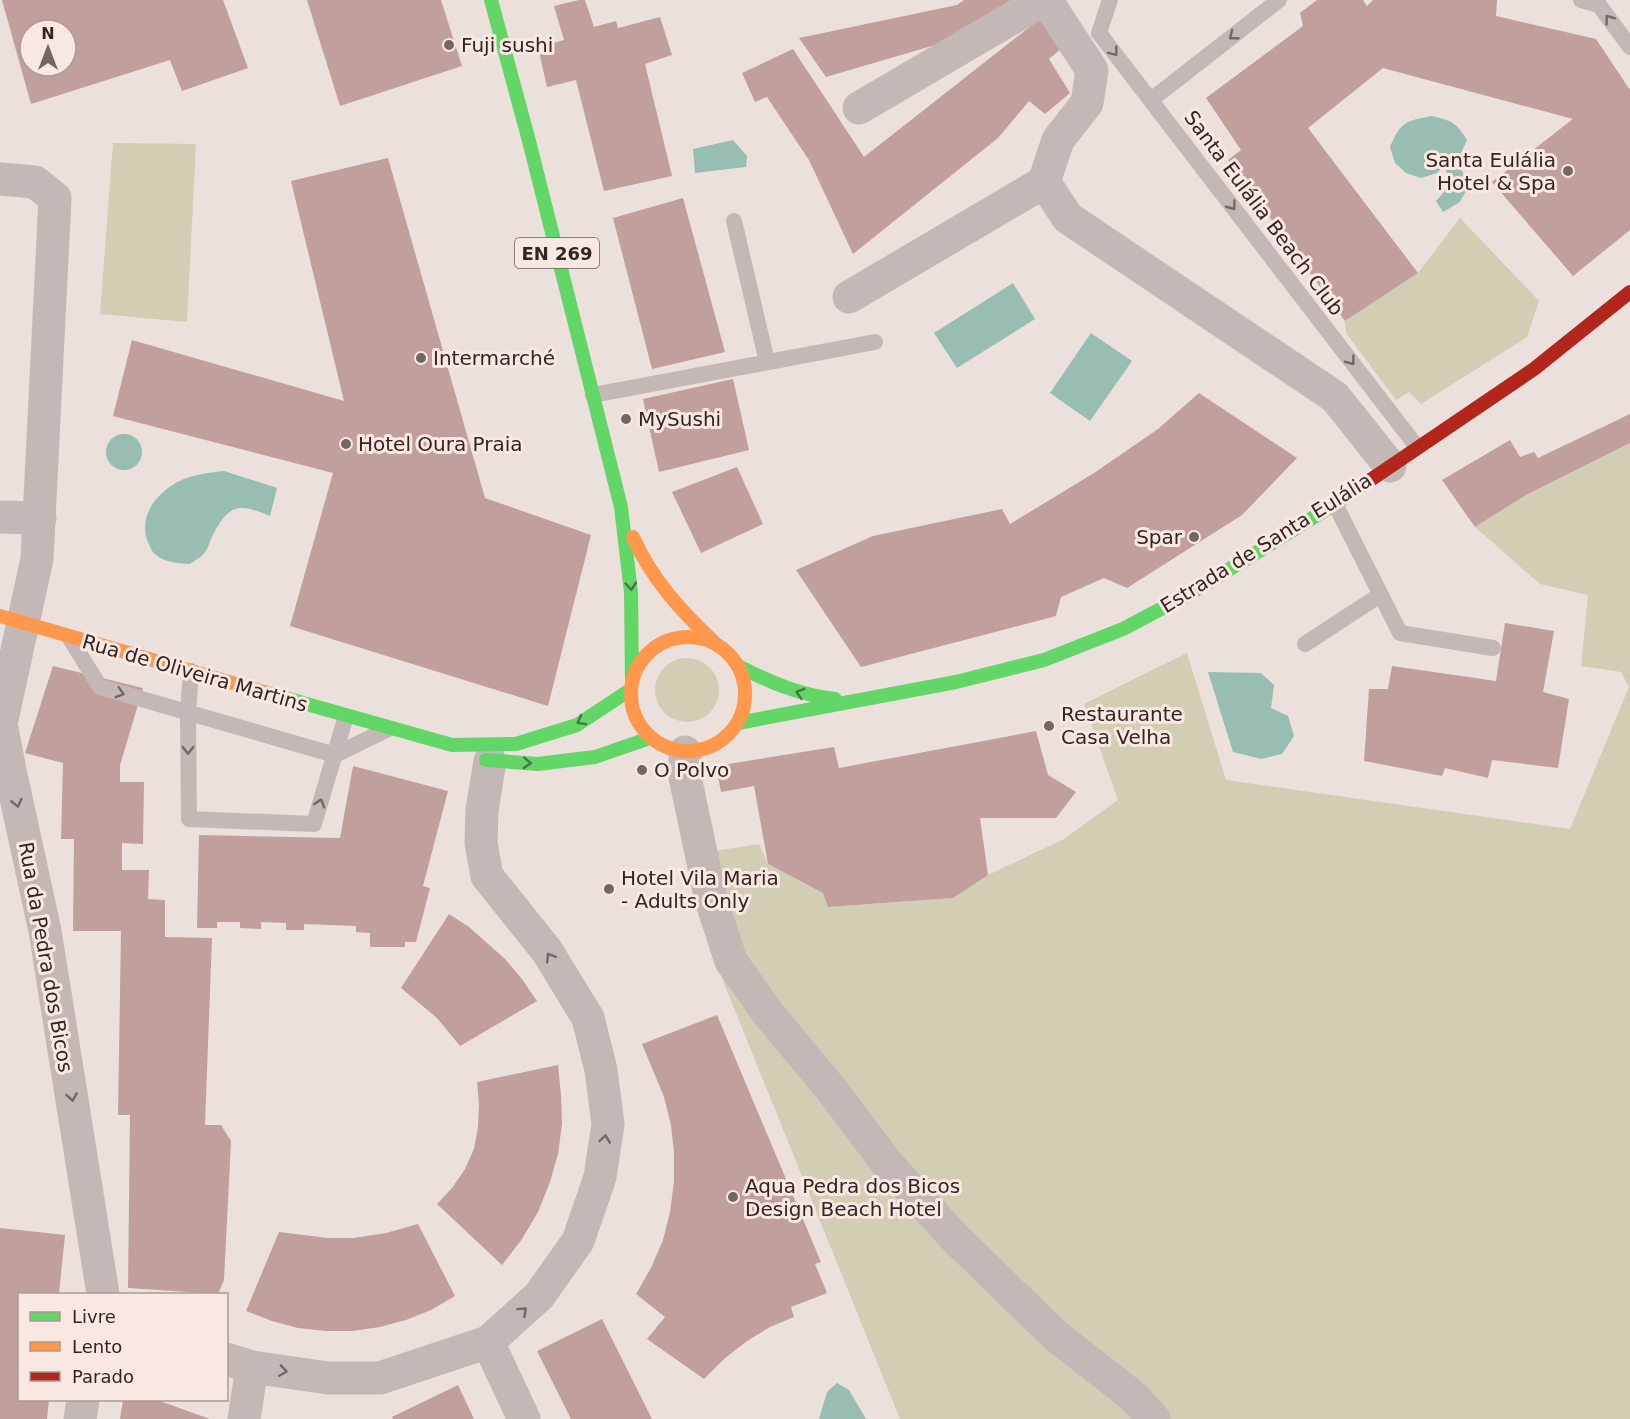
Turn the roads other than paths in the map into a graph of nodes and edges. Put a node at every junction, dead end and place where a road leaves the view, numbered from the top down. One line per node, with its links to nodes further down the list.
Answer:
1 (490, 0): 16 (street, Estrada de Santa Eulália / EN 269)
2 (1045, 0): 8 (street); 10 (street)
3 (1110, 0): 7 (lane, Santa Eulália Beach Club, one-way to 7)
4 (1279, 0): 7 (lane, one-way to 7)
5 (1581, 0): 6 (lane, one-way to 5)
6 (1630, 47)
7 (1151, 100): 17 (lane, Santa Eulália Beach Club, one-way to 17)
8 (859, 108)
9 (0, 179): 22 (street, Rua da Pedra dos Bicos)
10 (1044, 182): 13 (street); 18 (street)
11 (734, 221): 15 (lane)
12 (1630, 292): 17 (street, Estrada de Santa Eulália)
13 (849, 297)
14 (874, 342): 15 (lane)
15 (767, 362): 16 (lane)
16 (593, 395): 20 (street, Estrada de Santa Eulália / EN 269)
17 (1417, 447): 18 (street, Estrada de Santa Eulália)
18 (1390, 466): 19 (street, Estrada de Santa Eulália)
19 (1335, 504): 23 (lane); 32 (street, Estrada de Santa Eulália)
20 (621, 507): 26 (street, Estrada de Santa Eulália / EN 269); 31 (street, Estrada de Santa Eulália / EN 269, one-way to 31)
21 (0, 517): 22 (street)
22 (40, 518): 24 (street, Rua da Pedra dos Bicos)
23 (1380, 595): 27 (lane); 28 (lane)
24 (11, 619): 25 (street, Rua de Oliveira Martins); 41 (street, Rua da Pedra dos Bicos, one-way to 41)
25 (69, 636): 30 (street, Rua de Oliveira Martins); 33 (lane, one-way to 33)
26 (716, 644): 29 (street, Estrada de Santa Eulália); 31 (street)
27 (1305, 644)
28 (1493, 648)
29 (738, 666): 32 (street, Estrada de Santa Eulália, one-way to 29); 35 (street, Estrada de Santa Eulália)
30 (191, 670): 33 (lane); 34 (street, Rua de Oliveira Martins)
31 (631, 684): 36 (street, Rua de Oliveira Martins, one-way to 36); 37 (street, Estrada de Santa Eulália)
32 (858, 701): 35 (street, Estrada de Santa Eulália)
33 (188, 713): 39 (lane); 39 (lane, one-way to 39)
34 (346, 716): 36 (street, Rua de Oliveira Martins); 39 (lane)
35 (738, 723): 38 (street, Estrada de Santa Eulália)
36 (390, 728): 39 (lane); 40 (street, Rua de Oliveira Martins)
37 (650, 738): 38 (street, Estrada de Santa Eulália); 40 (street, Rua de Oliveira Martins, one-way to 37)
38 (686, 752): 48 (street)
39 (335, 755)
40 (490, 761): 42 (street, one-way to 40)
41 (103, 1293)
42 (488, 1342): 43 (street, one-way to 42); 47 (street)
43 (239, 1363): 46 (street)
44 (83, 1401): 45 (street)
45 (80, 1419)
46 (244, 1419)
47 (524, 1419)
48 (1154, 1419)

